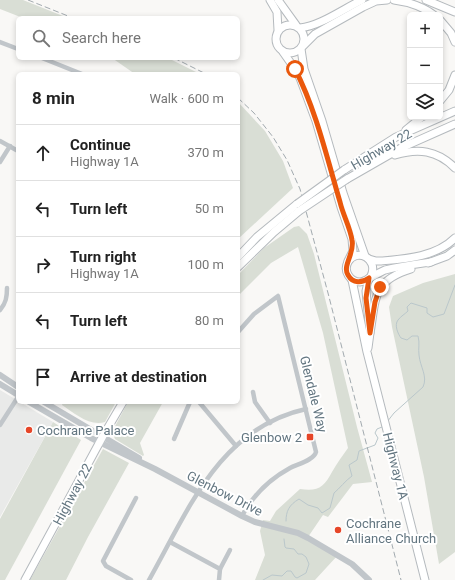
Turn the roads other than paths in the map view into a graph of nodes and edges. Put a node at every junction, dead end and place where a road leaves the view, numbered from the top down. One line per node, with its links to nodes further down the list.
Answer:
1 (270, 0): 11 (main road)
2 (278, 0): 10 (main road)
3 (362, 0): 10 (main road)
4 (387, 0): 14 (main road)
5 (394, 0): 7 (main road)
6 (426, 0): 8 (main road)
7 (430, 12)
8 (455, 12)
9 (443, 24): 13 (main road)
10 (298, 27): 11 (main road); 14 (main road)
11 (278, 30): 16 (main road)
12 (0, 42): 15 (street)
13 (455, 42)
14 (302, 47): 16 (main road); 34 (main road)
15 (16, 48)
16 (283, 52): 35 (main road)
17 (47, 60): 18 (street)
18 (77, 72)
19 (455, 75): 20 (main road)
20 (443, 97)
21 (455, 111): 24 (main road, Highway 22)
22 (418, 120): 24 (main road)
23 (455, 124): 30 (main road, Highway 22)
24 (396, 137): 33 (main road, Highway 22, bridge)
25 (0, 141): 26 (street)
26 (10, 146): 27 (street); 28 (street)
27 (16, 150)
28 (0, 162)
29 (455, 168): 30 (main road)
30 (366, 169): 37 (main road, Highway 22, bridge)
31 (455, 238): 34 (main road)
32 (455, 250): 36 (main road)
33 (240, 255)
34 (367, 257): 35 (main road); 38 (main road)
35 (348, 261): 39 (main road)
36 (431, 262): 38 (main road); 43 (main road)
37 (240, 265)
38 (370, 277): 39 (main road); 43 (main road, Highway 1A)
39 (352, 280): 44 (main road, Highway 1A)
40 (7, 288): 41 (street)
41 (0, 310)
42 (240, 330): 56 (street, Glendale Way)
43 (370, 333): 44 (main road, Highway 1A)
44 (367, 352): 73 (main road, Highway 1A)
45 (0, 375): 47 (street)
46 (0, 384): 49 (street)
47 (16, 386)
48 (253, 392): 57 (street)
49 (16, 395)
50 (16, 399): 58 (street)
51 (33, 404): 59 (street)
52 (47, 404): 59 (street)
53 (122, 404): 59 (main road, Highway 22)
54 (189, 404): 60 (street)
55 (201, 404): 61 (street)
56 (306, 409): 57 (street); 64 (street, Glendale Way)
57 (270, 423): 61 (street)
58 (0, 425)
59 (101, 439): 62 (street, Glenbow Drive); 68 (main road, Highway 22)
60 (174, 439)
61 (236, 446): 62 (street)
62 (198, 492): 64 (street, Glenbow Drive); 65 (street)
63 (136, 498): 69 (street)
64 (242, 516): 72 (street, Glenbow Drive)
65 (170, 542): 67 (street); 70 (street)
66 (230, 550): 67 (street)
67 (220, 569): 71 (street)
68 (25, 580)
69 (131, 580)
70 (149, 580)
71 (218, 580)
72 (368, 580)
73 (425, 580)

